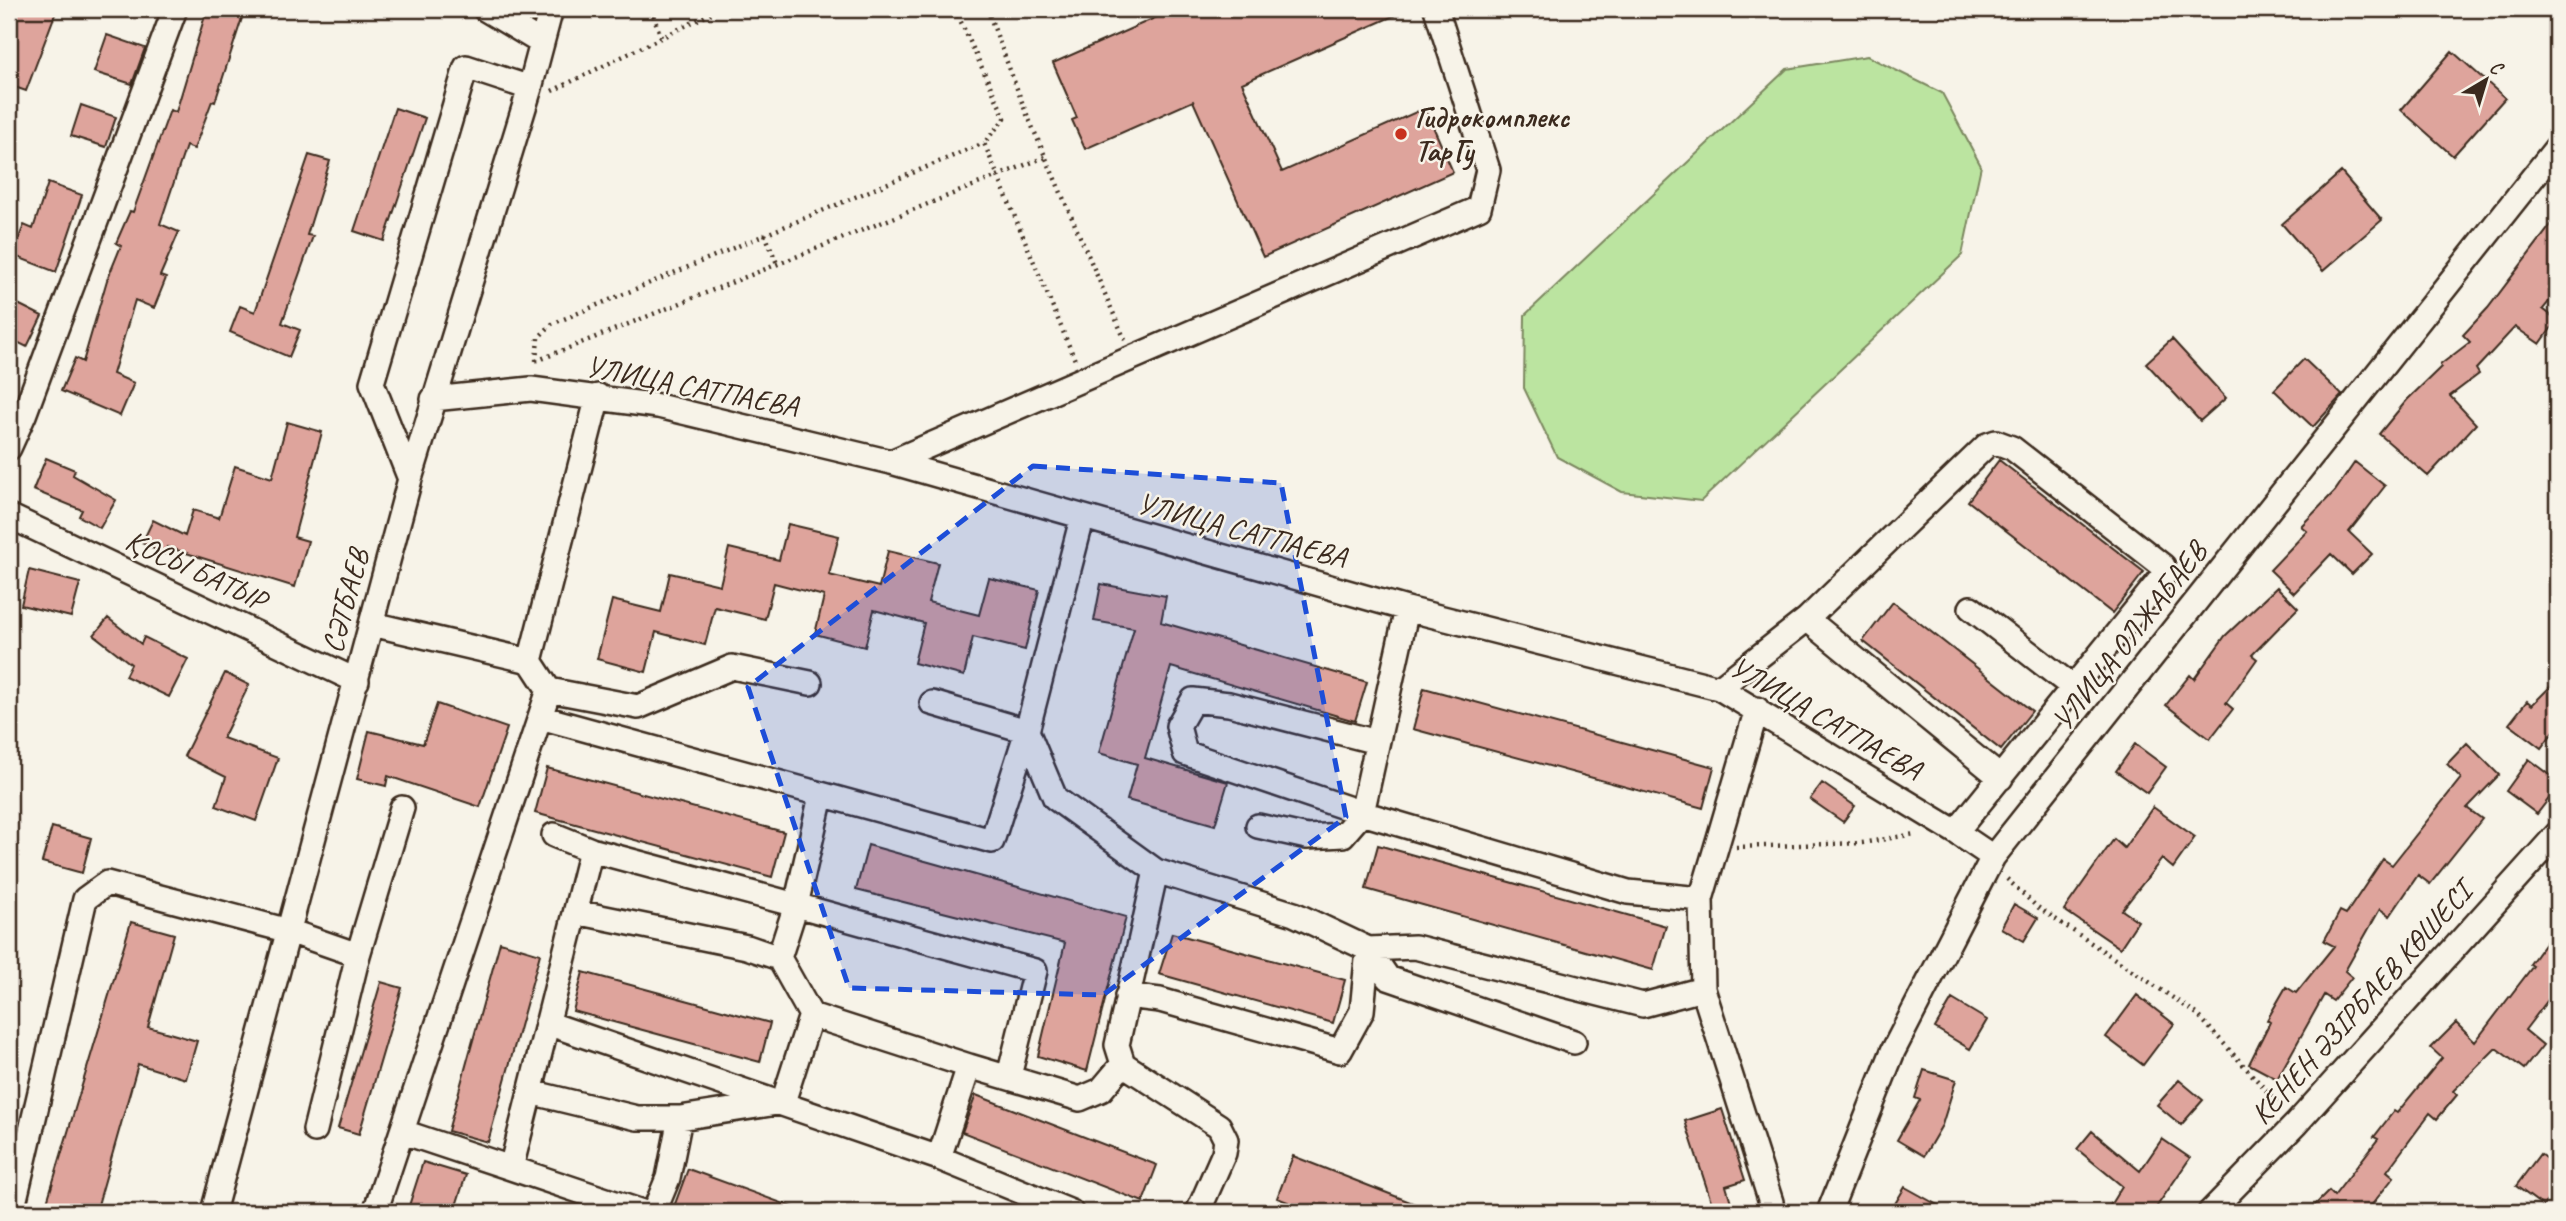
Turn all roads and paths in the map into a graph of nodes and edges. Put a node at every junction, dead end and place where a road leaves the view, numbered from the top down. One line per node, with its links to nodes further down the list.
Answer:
1 (175, 9): 24 (street)
2 (485, 9): 10 (street)
3 (551, 9): 10 (street, СӘТБАЕВ)
4 (651, 9): 9 (path)
5 (720, 9): 9 (path)
6 (955, 9): 12 (path)
7 (987, 9): 14 (path)
8 (1436, 9): 25 (street)
9 (662, 37): 11 (path)
10 (542, 43): 11 (street, СӘТБАЕВ)
11 (528, 96): 23 (street, СӘТБАЕВ); 26 (street)
12 (984, 143): 15 (path); 16 (path)
13 (2557, 147): 55 (street, УЛИЦА ОЛЖАБАЕВ)
14 (1046, 157): 15 (path); 18 (path)
15 (996, 176): 17 (path); 20 (path)
16 (765, 233): 17 (path); 19 (path)
17 (778, 266): 19 (path)
18 (1127, 345)
19 (536, 361): 21 (path)
20 (1078, 365)
21 (531, 389): 22 (street, УЛИЦА САТПАЕВА); 23 (street, УЛИЦА САТПАЕВА)
22 (598, 396): 25 (street, УЛИЦА САТПАЕВА); 33 (street)
23 (433, 399): 26 (street, СӘТБАЕВ)
24 (9, 448)
25 (891, 462): 28 (street, УЛИЦА САТПАЕВА)
26 (410, 479): 32 (street, СӘТБАЕВ)
27 (9, 516): 34 (street, ҚОСЫ БАТЫР)
28 (1082, 519): 30 (street, УЛИЦА САТПАЕВА); 42 (street)
29 (1971, 608): 37 (street)
30 (1407, 609): 36 (street, УЛИЦА САТПАЕВА); 43 (street)
31 (1807, 620): 36 (street); 37 (street); 44 (street)
32 (372, 624): 33 (street); 34 (street, СӘТБАЕВ)
33 (530, 661): 38 (street)
34 (356, 681): 60 (street, СӘТБАЕВ)
35 (810, 683): 38 (street)
36 (1719, 688): 40 (street, УЛИЦА САТПАЕВА)
37 (2074, 688): 44 (street)
38 (549, 690): 41 (street)
39 (932, 703): 42 (street)
40 (1757, 709): 49 (street, УЛИЦА САТПАЕВА); 53 (street)
41 (540, 717): 45 (street); 77 (street)
42 (1027, 731): 45 (street); 56 (street)
43 (1377, 742): 47 (street); 47 (street)
44 (2001, 778): 49 (street)
45 (821, 796): 58 (street)
46 (402, 808): 62 (street)
47 (1362, 813): 48 (street); 57 (street)
48 (1258, 827)
49 (1956, 832): 55 (street, УЛИЦА САТПАЕВА)
50 (1920, 834): 53 (path)
51 (2557, 834): 75 (street, КЕНЕН ӘЗІРБАЕВ КӨШЕСІ)
52 (554, 835): 54 (street)
53 (1714, 846): 57 (street)
54 (591, 850): 58 (street); 59 (street)
55 (1993, 857): 75 (path); 88 (street, УЛИЦА ОЛЖАБАЕВ)
56 (1156, 871): 61 (street); 65 (street)
57 (1701, 899): 64 (street)
58 (796, 905): 63 (street); 71 (street)
59 (576, 912): 63 (street); 67 (street)
60 (289, 931): 62 (street); 81 (street); 82 (street, СӘТБАЕВ)
61 (1368, 950): 64 (street); 65 (street); 68 (street)
62 (358, 955): 76 (street)
63 (779, 958): 66 (street)
64 (1703, 989): 80 (street)
65 (1127, 996): 69 (street)
66 (811, 1015): 70 (street); 73 (street)
67 (547, 1023): 72 (street); 73 (street)
68 (1574, 1042)
69 (1122, 1063): 71 (street); 87 (street)
70 (969, 1066): 71 (street); 78 (street)
71 (1009, 1076)
72 (530, 1092): 74 (street); 79 (street)
73 (783, 1102): 74 (street); 78 (street)
74 (680, 1118): 85 (street)
75 (2296, 1124): 89 (street, КЕНЕН ӘЗІРБАЕВ КӨШЕСІ)
76 (314, 1130)
77 (403, 1132): 79 (street); 83 (street)
78 (939, 1158): 86 (street)
79 (511, 1168): 84 (street)
80 (1771, 1202)
81 (12, 1212)
82 (213, 1212)
83 (375, 1212)
84 (642, 1212)
85 (654, 1212)
86 (1072, 1212)
87 (1198, 1212)
88 (1829, 1212)
89 (2210, 1212)

